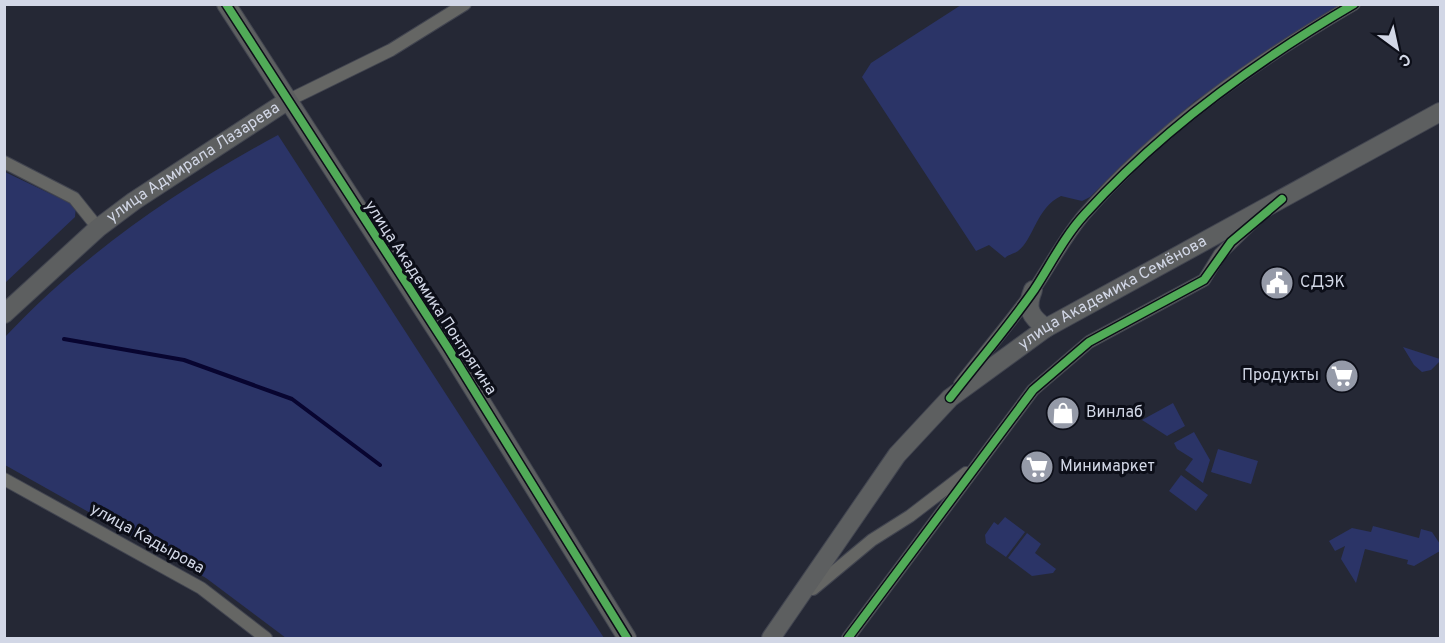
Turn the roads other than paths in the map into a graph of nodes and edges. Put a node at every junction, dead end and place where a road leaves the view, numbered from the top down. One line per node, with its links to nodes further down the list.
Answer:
1 (226, 4): 4 (street, улица Академика Понтрягина)
2 (465, 4): 4 (street, улица Адмирала Лазарева)
3 (1354, 4): 9 (street, улица Академика Семёнова)
4 (286, 101): 8 (street, улица Адмирала Лазарева); 19 (street, улица Академика Понтрягина)
5 (1440, 112): 7 (street, улица Академика Семёнова)
6 (4, 162): 8 (street)
7 (1282, 199): 11 (street, улица Академика Семёнова); 13 (street)
8 (98, 228): 10 (street, улица Адмирала Лазарева)
9 (1034, 290): 11 (street); 12 (street, улица Академика Семёнова)
10 (4, 314)
11 (1046, 328): 12 (street, улица Академика Семёнова)
12 (950, 398): 17 (street, улица Академика Семёнова)
13 (978, 464): 15 (street); 16 (street)
14 (4, 479): 18 (street, улица Кадырова)
15 (910, 516): 16 (street); 17 (street)
16 (927, 532): 21 (street)
17 (783, 621): 20 (street, улица Академика Семёнова)
18 (266, 639)
19 (627, 639)
20 (771, 639)
21 (848, 639)

